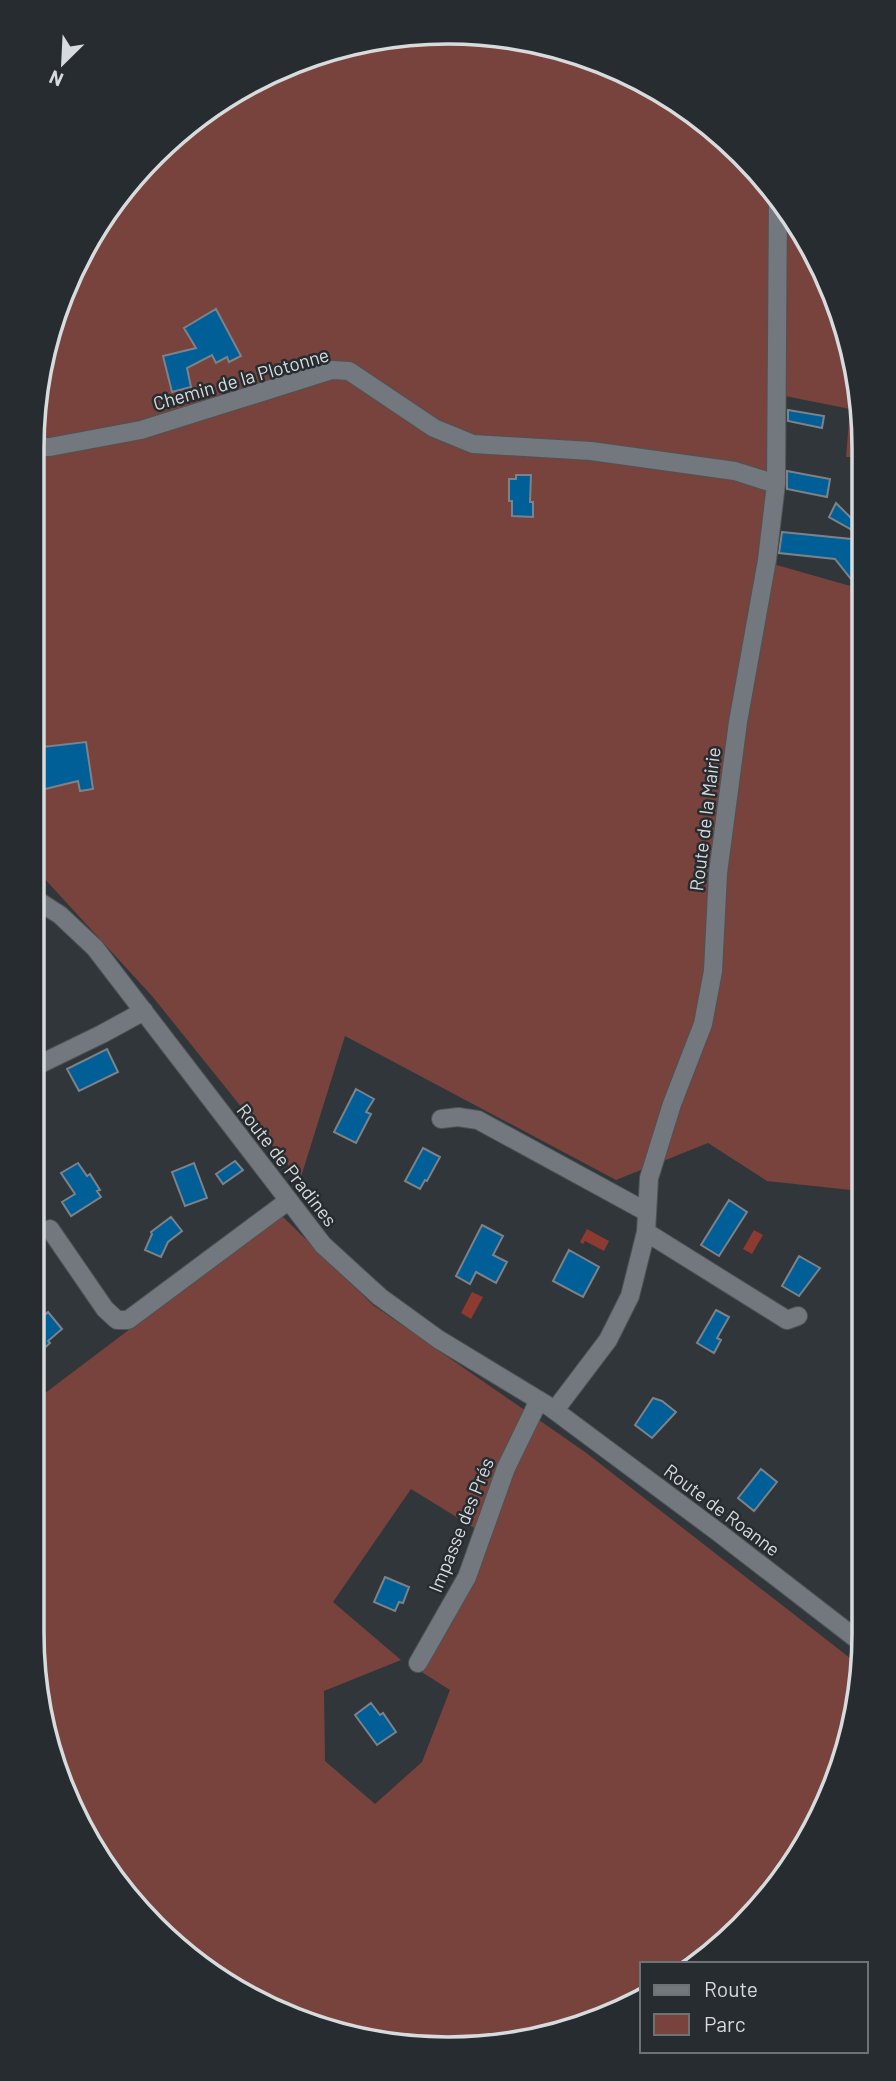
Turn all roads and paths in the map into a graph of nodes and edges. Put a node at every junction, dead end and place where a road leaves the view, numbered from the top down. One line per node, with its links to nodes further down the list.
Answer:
1 (778, 214): 3 (street, Route de la Mairie)
2 (44, 447): 3 (street, Chemin de la Plotonne)
3 (776, 484): 9 (street, Route de la Mairie)
4 (44, 905): 5 (street, Route de Pradines)
5 (144, 1010): 6 (street); 8 (street, Route de Pradines)
6 (44, 1062)
7 (441, 1119): 9 (street)
8 (288, 1201): 10 (street); 13 (street, Route de Pradines)
9 (645, 1211): 11 (street, Route de la Mairie)
10 (50, 1229)
11 (646, 1232): 12 (street); 14 (street, Route de la Mairie)
12 (798, 1316)
13 (539, 1400): 14 (street, Route de Pradines); 16 (street, Impasse des Prés)
14 (555, 1410): 15 (street, Route de Roanne)
15 (852, 1636)
16 (418, 1663)

